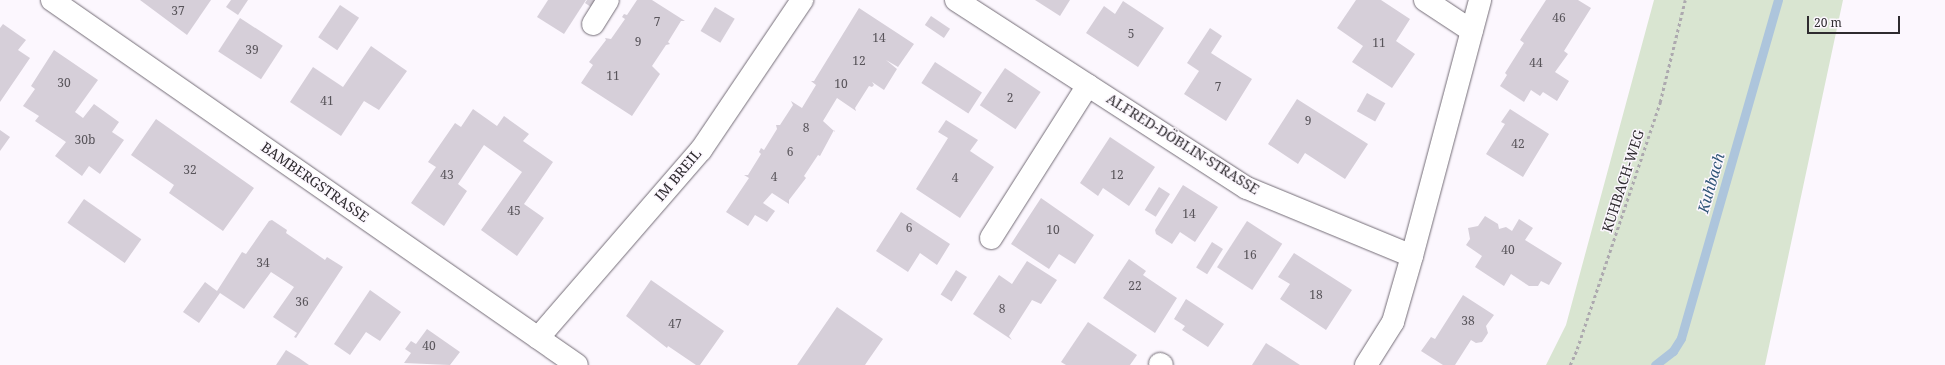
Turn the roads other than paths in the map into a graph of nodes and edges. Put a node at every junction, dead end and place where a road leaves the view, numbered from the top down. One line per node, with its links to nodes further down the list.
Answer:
1 (52, 0): 12 (street, BAMBERGSTRASSE)
2 (608, 0): 7 (street)
3 (802, 0): 12 (street, IM BREIL)
4 (956, 0): 9 (street, ALFRED-DÖBLIN-STRASSE)
5 (1425, 0): 8 (street)
6 (1480, 0): 8 (street)
7 (593, 24)
8 (1472, 31): 11 (street)
9 (1088, 85): 10 (street); 11 (street, ALFRED-DÖBLIN-STRASSE)
10 (991, 238)
11 (1412, 256): 14 (street)
12 (538, 338): 13 (street, BAMBERGSTRASSE)
13 (577, 365)
14 (1366, 365)

